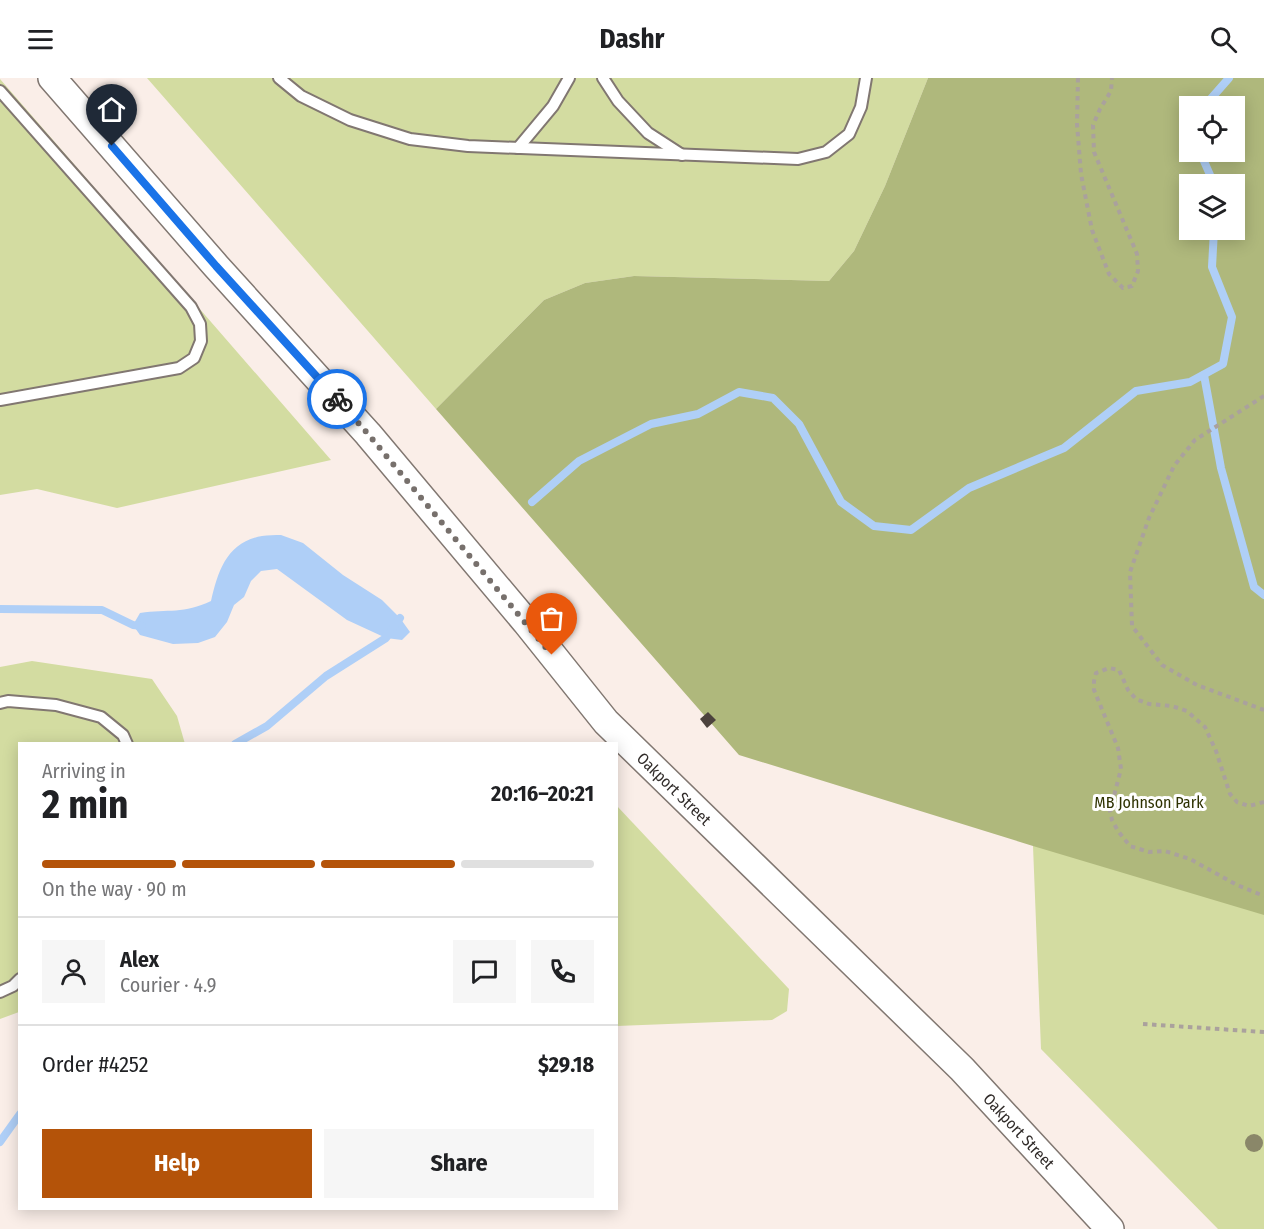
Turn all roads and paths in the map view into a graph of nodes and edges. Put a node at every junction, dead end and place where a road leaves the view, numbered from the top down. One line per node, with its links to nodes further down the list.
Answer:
1 (52, 78): 22 (street, Oakport Street)
2 (279, 78): 9 (lane)
3 (569, 78): 9 (lane)
4 (603, 78): 10 (lane)
5 (866, 78): 10 (lane)
6 (1078, 78): 7 (path)
7 (1112, 78)
8 (0, 91): 12 (lane)
9 (518, 148): 10 (lane)
10 (682, 155)
11 (1264, 396): 14 (path)
12 (0, 400)
13 (0, 703): 15 (lane)
14 (1264, 710)
15 (127, 742)
16 (1264, 802): 17 (path)
17 (1264, 896)
18 (18, 981): 19 (lane)
19 (0, 992)
20 (1143, 1024): 21 (path)
21 (1264, 1032)
22 (1110, 1229)

